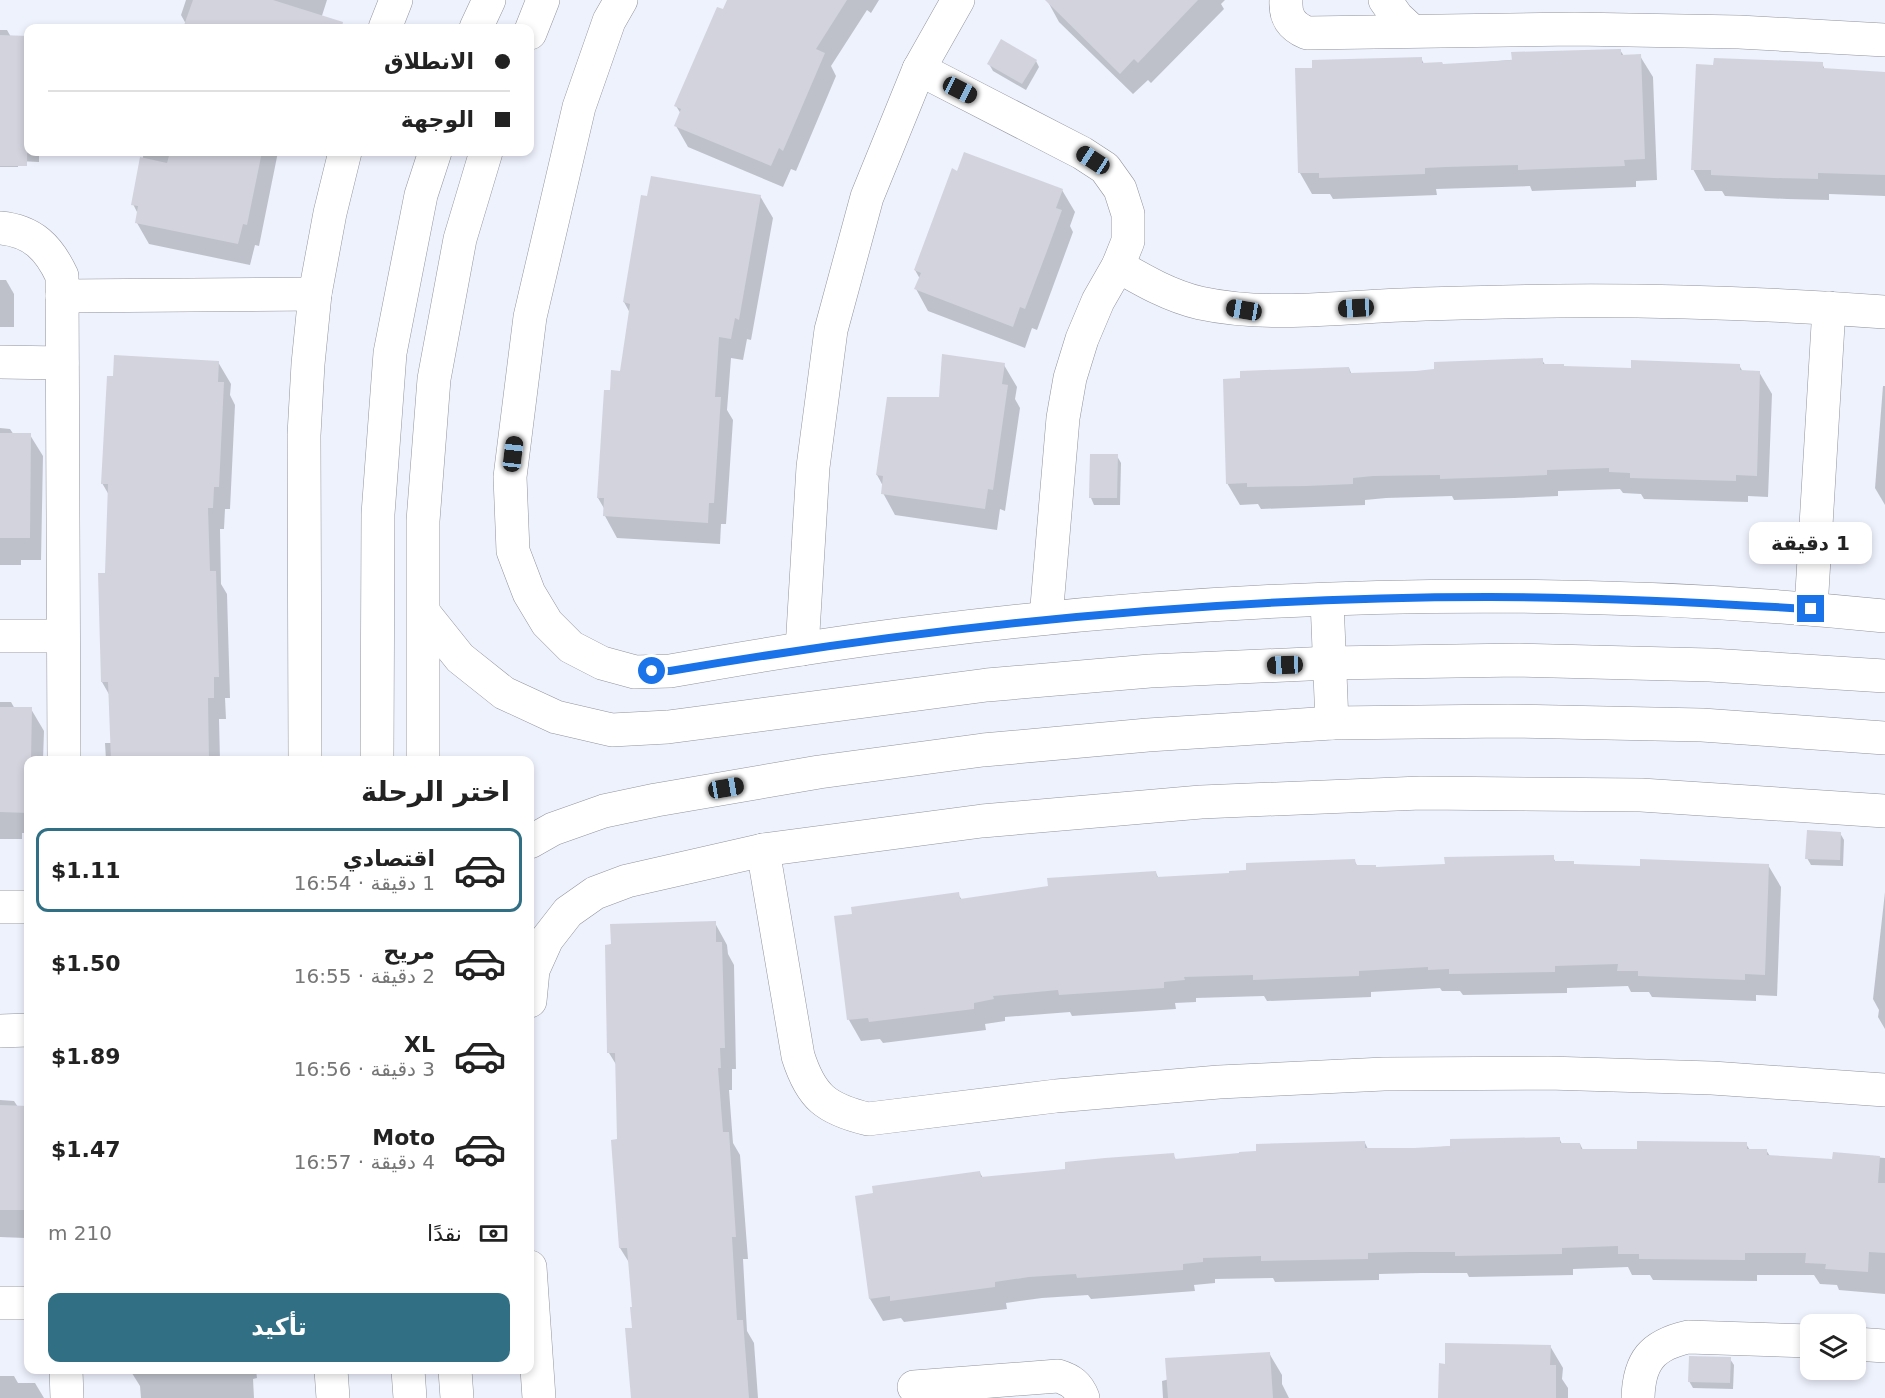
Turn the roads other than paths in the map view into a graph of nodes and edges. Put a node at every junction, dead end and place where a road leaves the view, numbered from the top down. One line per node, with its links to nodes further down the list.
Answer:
1 (396, 0): 8 (street)
2 (489, 0): 9 (street)
3 (543, 0): 10 (street)
4 (621, 0): 32 (street)
5 (958, 0): 13 (street)
6 (1286, 0): 11 (street)
7 (1385, 0): 11 (street)
8 (386, 24)
9 (478, 24)
10 (534, 24)
11 (1411, 30): 12 (street)
12 (1885, 40)
13 (919, 69): 18 (street); 32 (street)
14 (344, 156): 19 (street)
15 (434, 156): 39 (street)
16 (485, 156): 27 (street)
17 (0, 228): 20 (street)
18 (1118, 266): 21 (street); 29 (street)
19 (315, 294): 20 (street); 38 (street)
20 (62, 296): 24 (street)
21 (1829, 308): 22 (street); 26 (street)
22 (1885, 312)
23 (0, 362): 24 (street)
24 (62, 363): 31 (street)
25 (1328, 600): 26 (street); 29 (street); 33 (street)
26 (1811, 609): 28 (street)
27 (424, 614): 33 (street); 40 (street)
28 (1885, 616)
29 (1046, 618): 32 (street)
30 (0, 636): 31 (street)
31 (63, 636): 37 (street)
32 (802, 649)
33 (1330, 663): 34 (street); 35 (street)
34 (1885, 676)
35 (1332, 723): 36 (street); 42 (street)
36 (1885, 738)
37 (64, 756)
38 (305, 756)
39 (377, 756)
40 (423, 756)
41 (1885, 811): 43 (street)
42 (534, 840)
43 (763, 850): 46 (street); 49 (street)
44 (0, 907): 45 (street)
45 (24, 907)
46 (534, 968)
47 (24, 1030): 48 (street)
48 (0, 1031)
49 (1885, 1090)
50 (0, 1303): 51 (street)
51 (24, 1303)
52 (534, 1332): 65 (street)
53 (1800, 1341): 67 (street)
54 (1866, 1345): 55 (street)
55 (1885, 1346)
56 (66, 1374): 61 (street)
57 (331, 1374): 62 (street)
58 (408, 1374): 63 (street)
59 (455, 1374): 64 (street)
60 (914, 1387): 66 (street)
61 (67, 1398)
62 (333, 1398)
63 (410, 1398)
64 (457, 1398)
65 (538, 1398)
66 (1083, 1398)
67 (1638, 1398)

